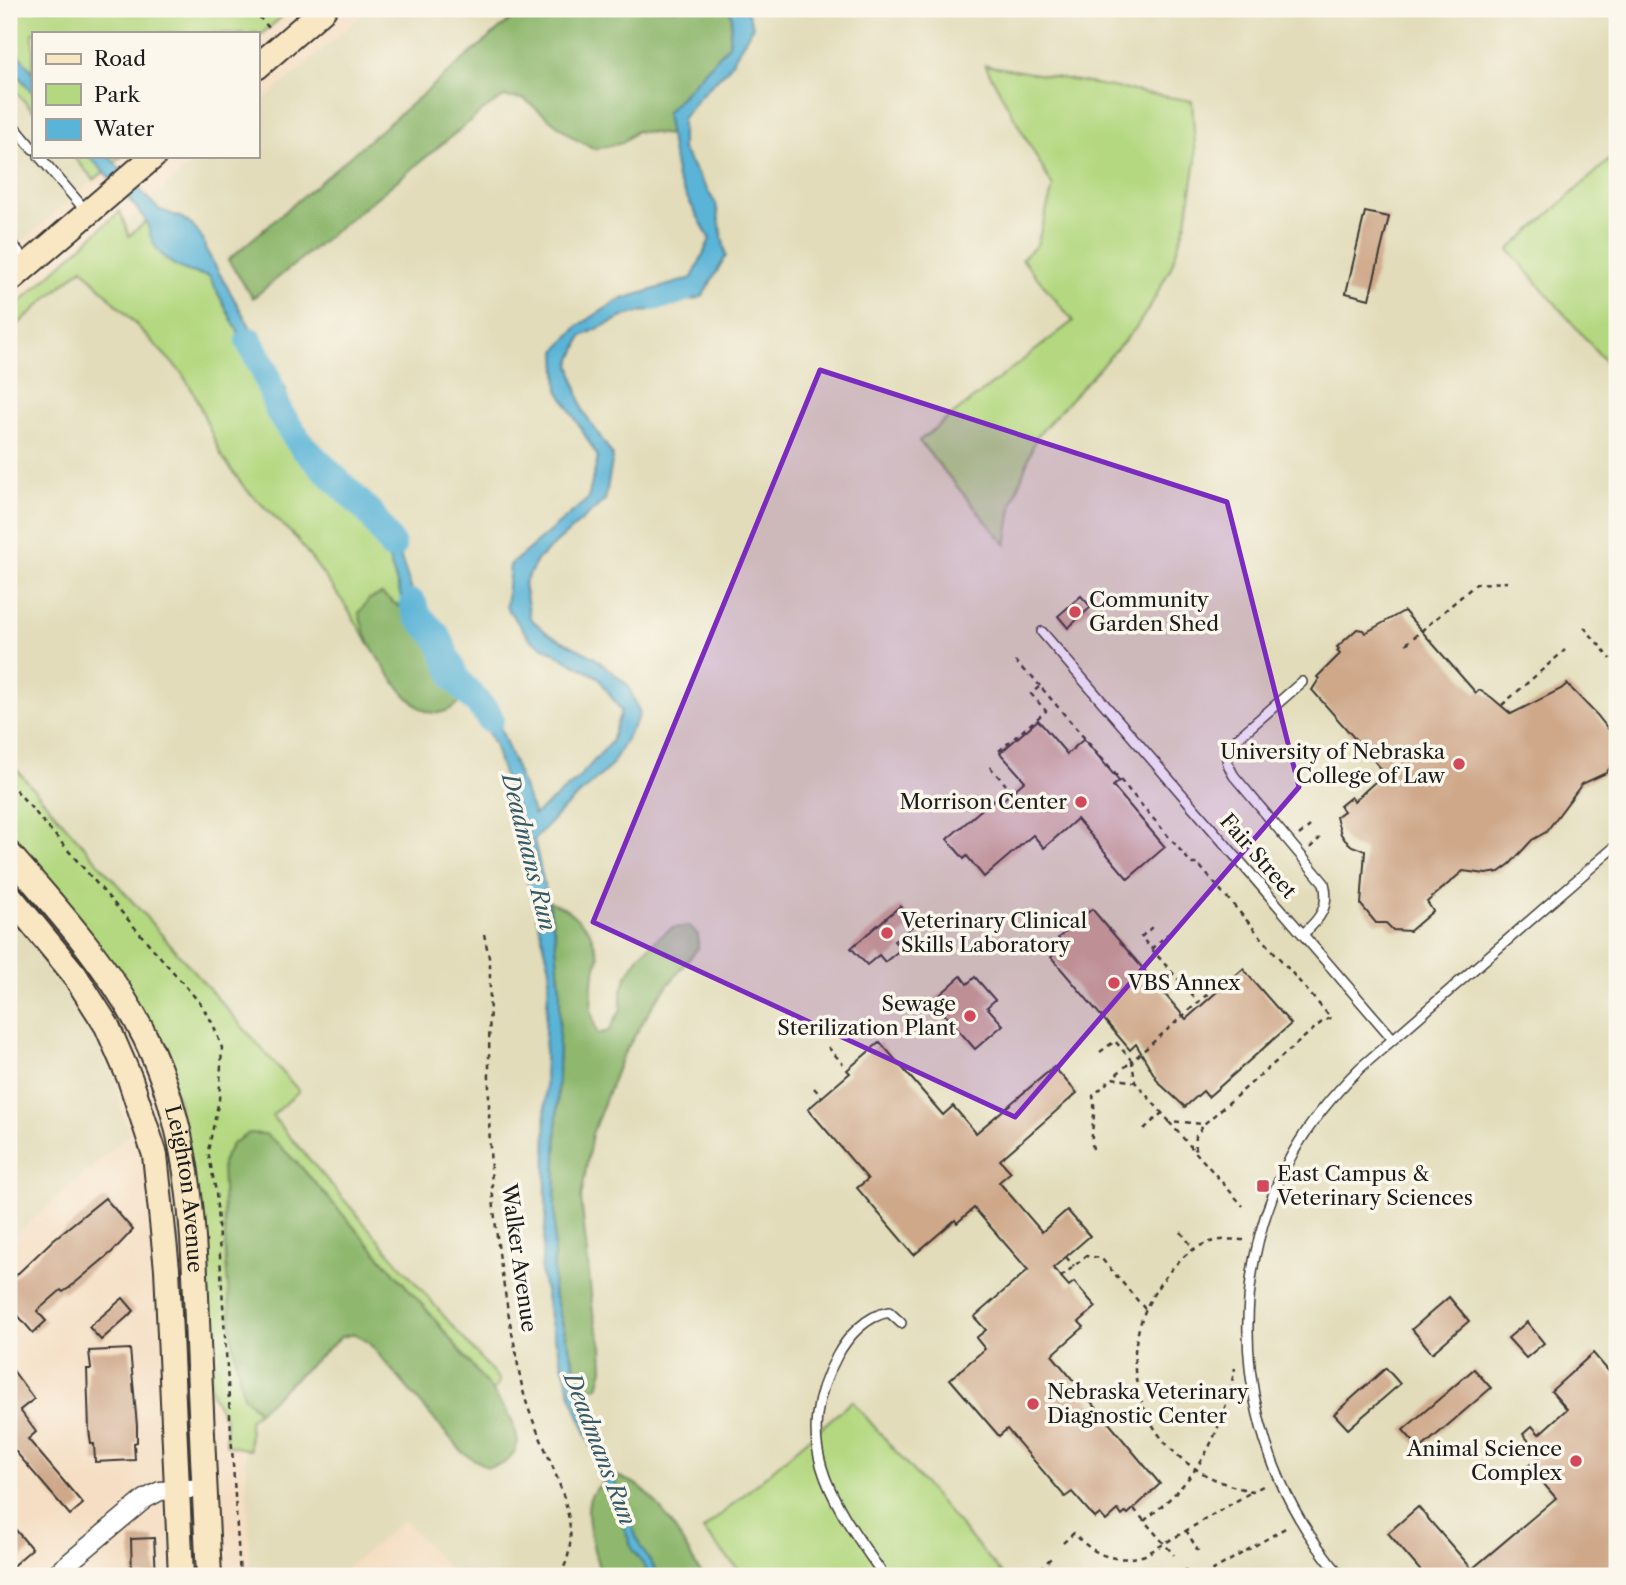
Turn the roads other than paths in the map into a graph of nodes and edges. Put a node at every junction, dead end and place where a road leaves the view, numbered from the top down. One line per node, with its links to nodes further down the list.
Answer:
1 (324, 9): 2 (main road)
2 (259, 64)
3 (9, 120): 4 (lane)
4 (32, 148)
5 (41, 158): 7 (lane)
6 (148, 160): 7 (main road)
7 (88, 212): 9 (main road)
8 (9, 240): 9 (lane)
9 (28, 264): 10 (main road)
10 (9, 281)
11 (1042, 632): 16 (lane, Fair Street)
12 (1302, 682): 16 (lane)
13 (1617, 845): 17 (lane)
14 (9, 854): 19 (main road, Leighton Avenue)
15 (9, 895): 20 (main road, Leighton Avenue)
16 (1303, 934): 17 (lane, Fair Street)
17 (1393, 1039): 25 (lane)
18 (901, 1323): 24 (lane)
19 (204, 1488): 20 (street); 23 (main road, Leighton Avenue)
20 (177, 1490): 21 (street); 22 (main road, Leighton Avenue)
21 (53, 1576)
22 (181, 1576)
23 (209, 1576)
24 (884, 1576)
25 (1341, 1576)

